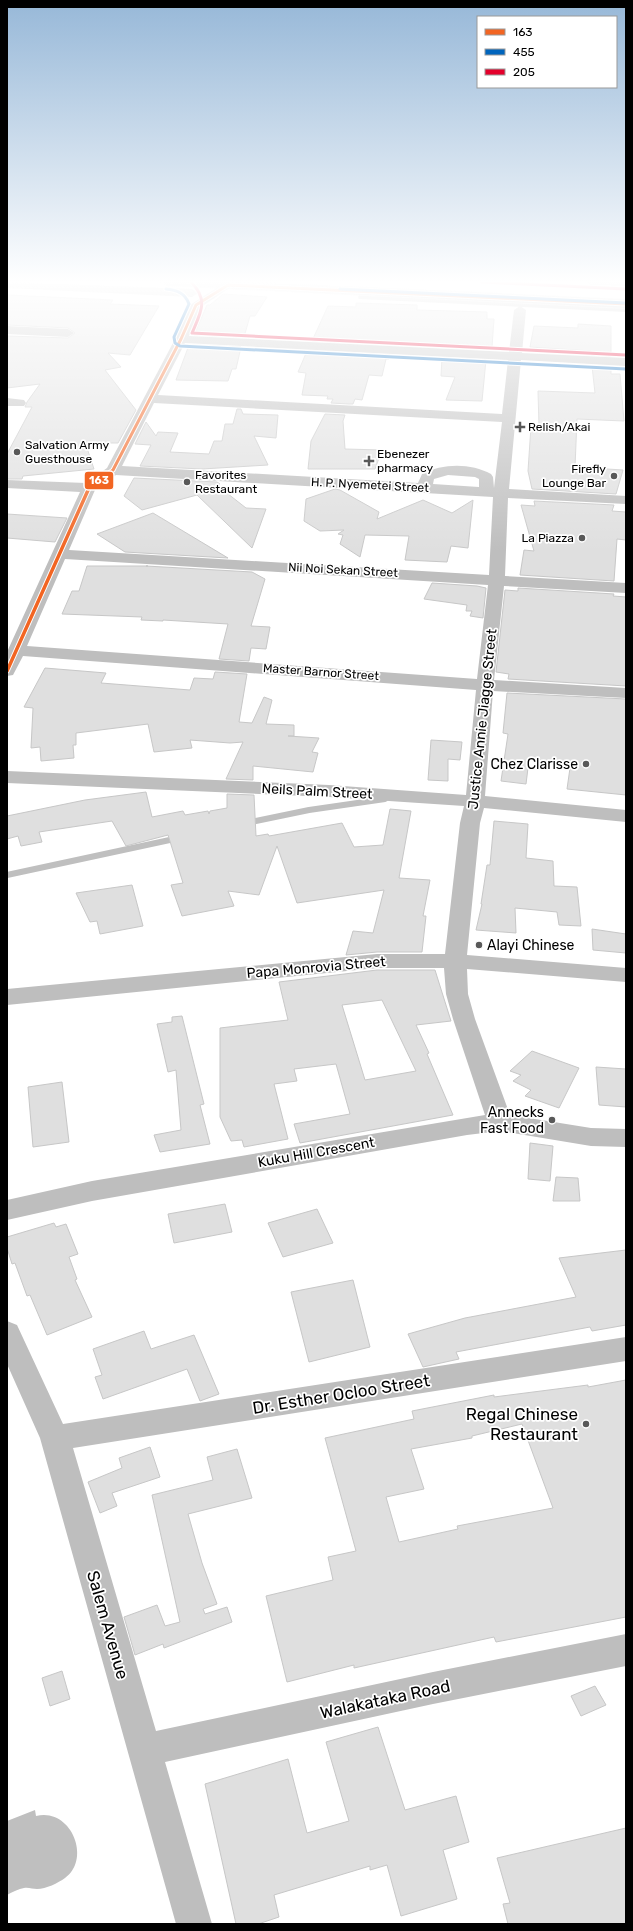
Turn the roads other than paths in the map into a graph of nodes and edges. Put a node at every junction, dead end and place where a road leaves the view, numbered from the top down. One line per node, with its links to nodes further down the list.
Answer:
1 (164, 372): 3 (street)
2 (514, 372): 4 (street, Justice Annie Jiagge Street)
3 (150, 399): 4 (street); 5 (street)
4 (509, 418): 9 (street, Justice Annie Jiagge Street)
5 (114, 470): 6 (street, H. P. Nyemetei Street); 8 (street)
6 (307, 482): 9 (street, H. P. Nyemetei Street); 10 (street)
7 (7, 484): 8 (street)
8 (89, 488): 12 (street)
9 (494, 492): 11 (street, H. P. Nyemetei Street); 13 (street, Justice Annie Jiagge Street)
10 (304, 497)
11 (626, 500)
12 (59, 554): 13 (street, Nii Noi Sekan Street); 15 (street)
13 (497, 579): 14 (street, Nii Noi Sekan Street); 17 (street, Justice Annie Jiagge Street)
14 (626, 588)
15 (17, 650): 16 (street); 17 (street, Master Barnor Street)
16 (7, 671)
17 (485, 685): 18 (street, Master Barnor Street); 20 (street, Justice Annie Jiagge Street)
18 (626, 692)
19 (7, 777): 20 (street, Neils Palm Street)
20 (473, 809): 21 (street, Neils Palm Street); 22 (street, Justice Annie Jiagge Street)
21 (626, 816)
22 (454, 961): 23 (street, Papa Monrovia Street); 24 (street, Papa Monrovia Street); 25 (street, Justice Annie Jiagge Street)
23 (626, 975)
24 (7, 997)
25 (500, 1122): 26 (street, Kuku Hill Crescent); 27 (street, Kuku Hill Crescent)
26 (626, 1138)
27 (7, 1210)
28 (7, 1333): 30 (street, Salem Avenue)
29 (626, 1349): 30 (street, Dr. Esther Ocloo Street)
30 (55, 1438): 32 (street, Salem Avenue)
31 (626, 1650): 32 (street, Walakataka Road)
32 (144, 1750): 33 (street, Salem Avenue)
33 (194, 1924)

